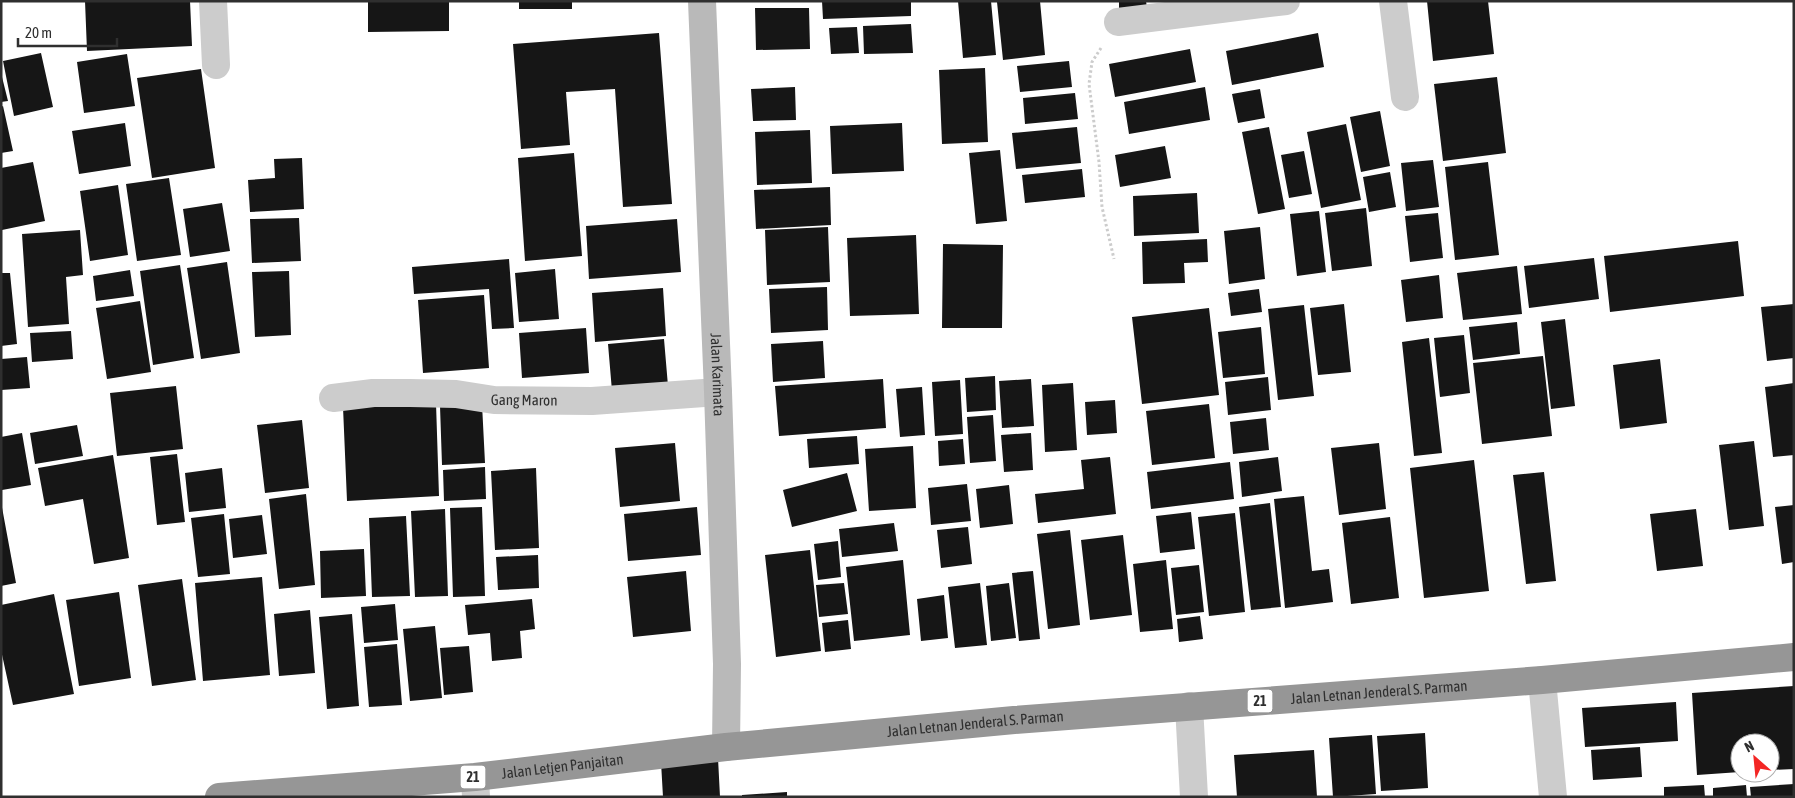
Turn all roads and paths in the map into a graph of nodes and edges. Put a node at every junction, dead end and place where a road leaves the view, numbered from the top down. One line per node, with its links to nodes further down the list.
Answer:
1 (214, 1): 6 (street)
2 (702, 1): 9 (main road, Jalan Karimata)
3 (1286, 1): 5 (street)
4 (1393, 1): 7 (street)
5 (1118, 22): 8 (path)
6 (216, 65)
7 (1405, 97)
8 (1114, 259)
9 (718, 392): 10 (street, Gang Maron); 14 (main road, Jalan Karimata)
10 (333, 398)
11 (1794, 657): 12 (highway, Jalan Letnan Jenderal S. Parman / 21)
12 (1542, 680): 13 (highway, Jalan Letnan Jenderal S. Parman / 21); 18 (street)
13 (1189, 706): 14 (highway, Jalan Letnan Jenderal S. Parman / 21); 17 (street)
14 (726, 747): 15 (highway, Jalan Letjen Panjaitan / 21)
15 (475, 787): 16 (highway, Jalan Letjen Panjaitan / 21)
16 (219, 797)
17 (1194, 797)
18 (1553, 797)

